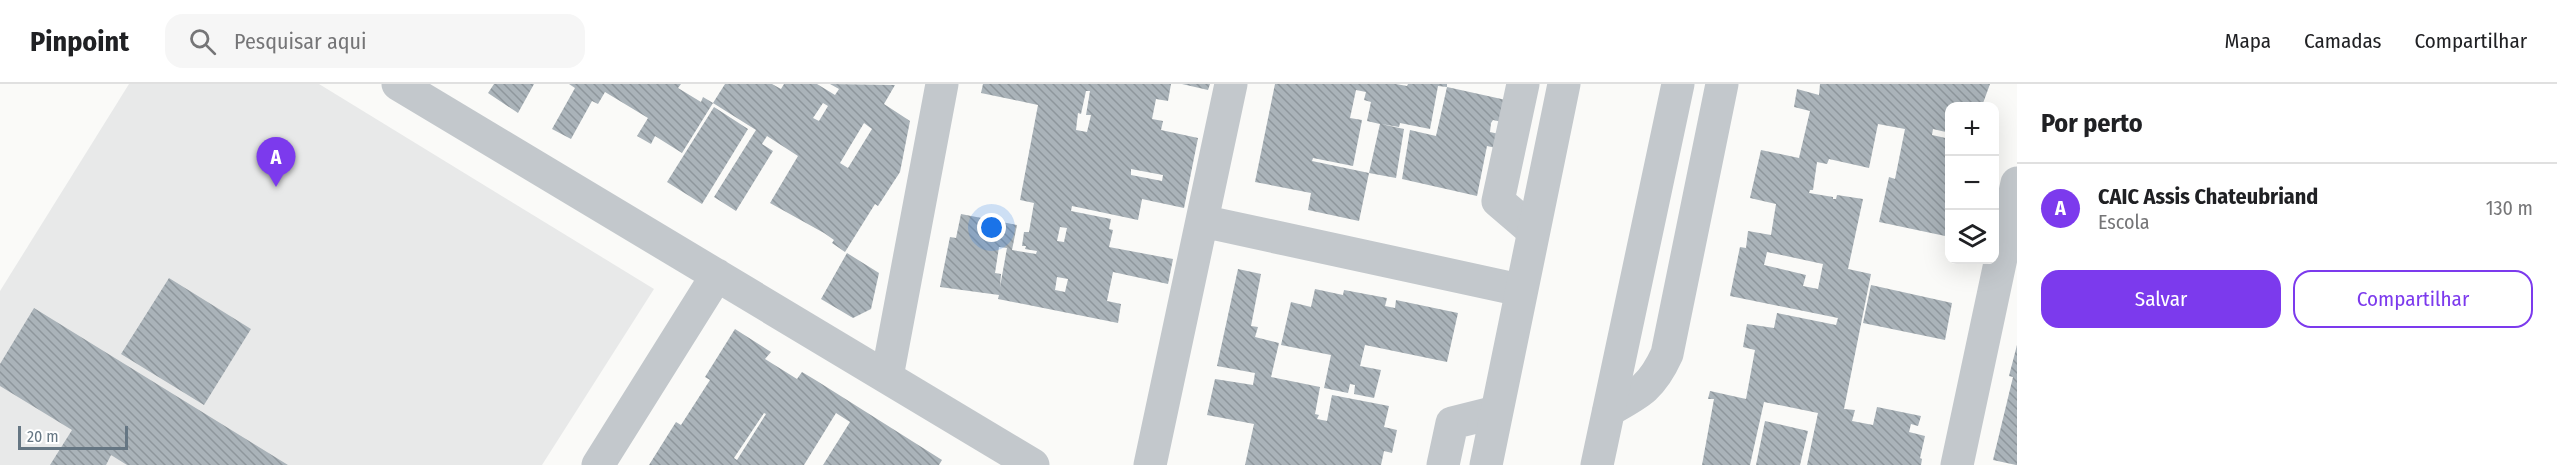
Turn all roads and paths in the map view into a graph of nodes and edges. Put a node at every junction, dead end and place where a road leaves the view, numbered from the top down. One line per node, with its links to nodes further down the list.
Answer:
1 (399, 84): 11 (street)
2 (942, 84): 14 (street)
3 (1231, 84): 9 (street)
4 (1523, 84): 10 (street)
5 (1564, 84): 10 (street)
6 (1678, 84): 15 (street)
7 (1722, 84): 15 (street)
8 (2017, 183): 12 (street)
9 (1202, 221): 13 (street); 19 (street)
10 (1533, 231): 13 (street)
11 (717, 275): 14 (street); 17 (street)
12 (2008, 275): 23 (street)
13 (1520, 290): 16 (street)
14 (887, 377): 18 (street)
15 (1609, 410): 22 (street)
16 (1497, 412): 20 (street); 21 (street)
17 (598, 465)
18 (1033, 465)
19 (1150, 465)
20 (1443, 465)
21 (1486, 465)
22 (1597, 465)
23 (1957, 465)

